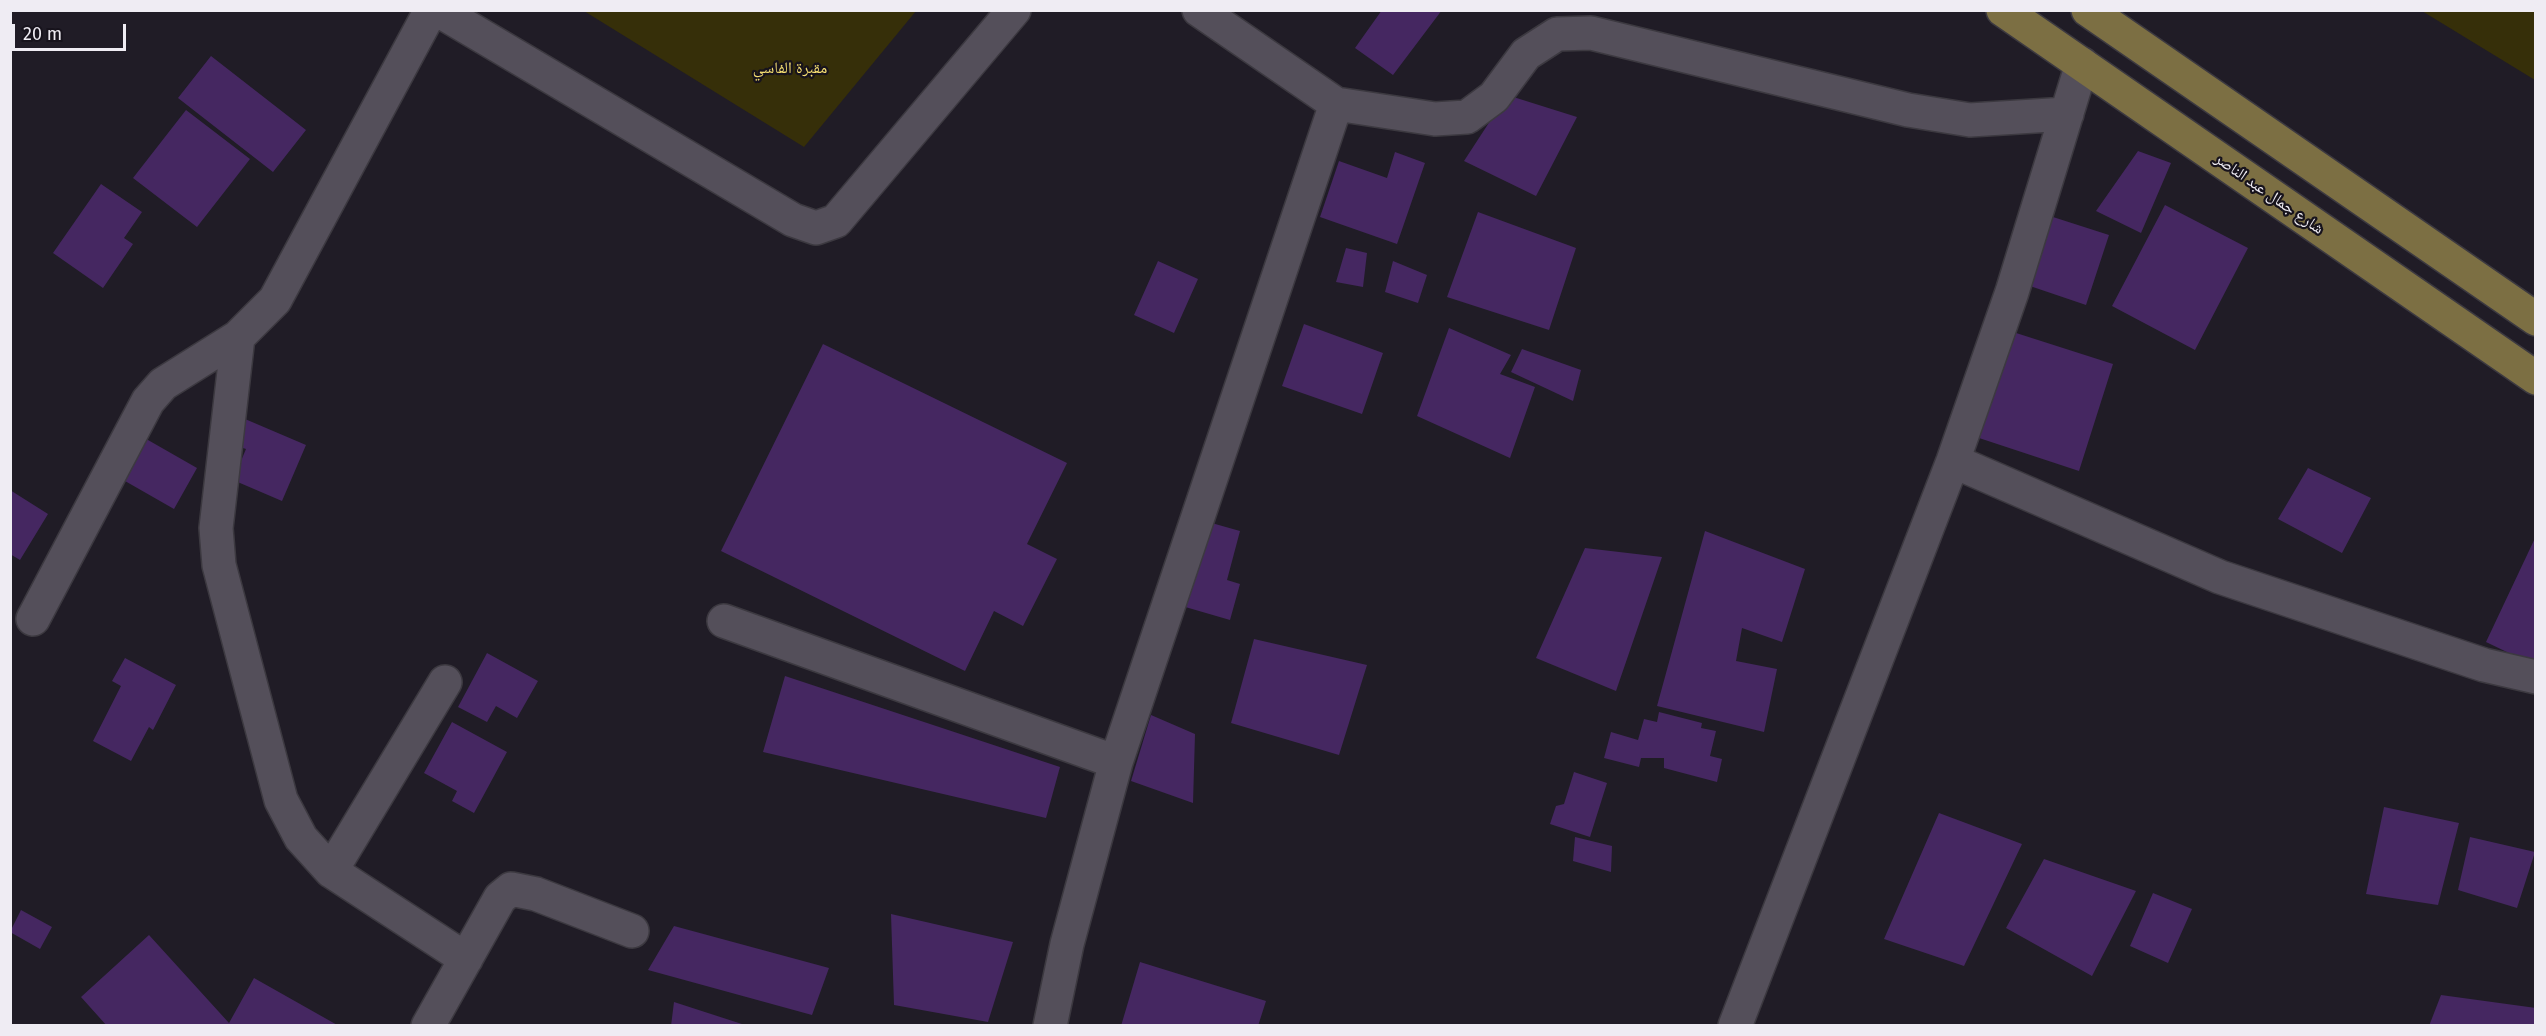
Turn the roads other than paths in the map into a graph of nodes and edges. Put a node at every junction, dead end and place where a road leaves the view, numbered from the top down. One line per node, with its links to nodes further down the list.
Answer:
1 (430, 10): 11 (street)
2 (438, 10): 3 (street)
3 (1014, 10)
4 (1199, 10): 8 (street)
5 (2003, 10): 7 (main road, شارع جمال عبد الناصر)
6 (2088, 10): 10 (main road)
7 (2082, 64): 9 (street); 12 (main road, شارع جمال عبد الناصر)
8 (1336, 104): 9 (street); 18 (street)
9 (2067, 114): 13 (street)
10 (2535, 320)
11 (238, 336): 14 (street); 19 (street)
12 (2535, 378)
13 (1953, 461): 16 (street); 24 (street)
14 (33, 619)
15 (724, 621): 18 (street)
16 (2535, 677)
17 (445, 681): 19 (street)
18 (1116, 762): 23 (street)
19 (331, 872): 21 (street)
20 (632, 931): 21 (street)
21 (466, 959): 22 (street)
22 (428, 1026)
23 (1050, 1026)
24 (1735, 1026)

